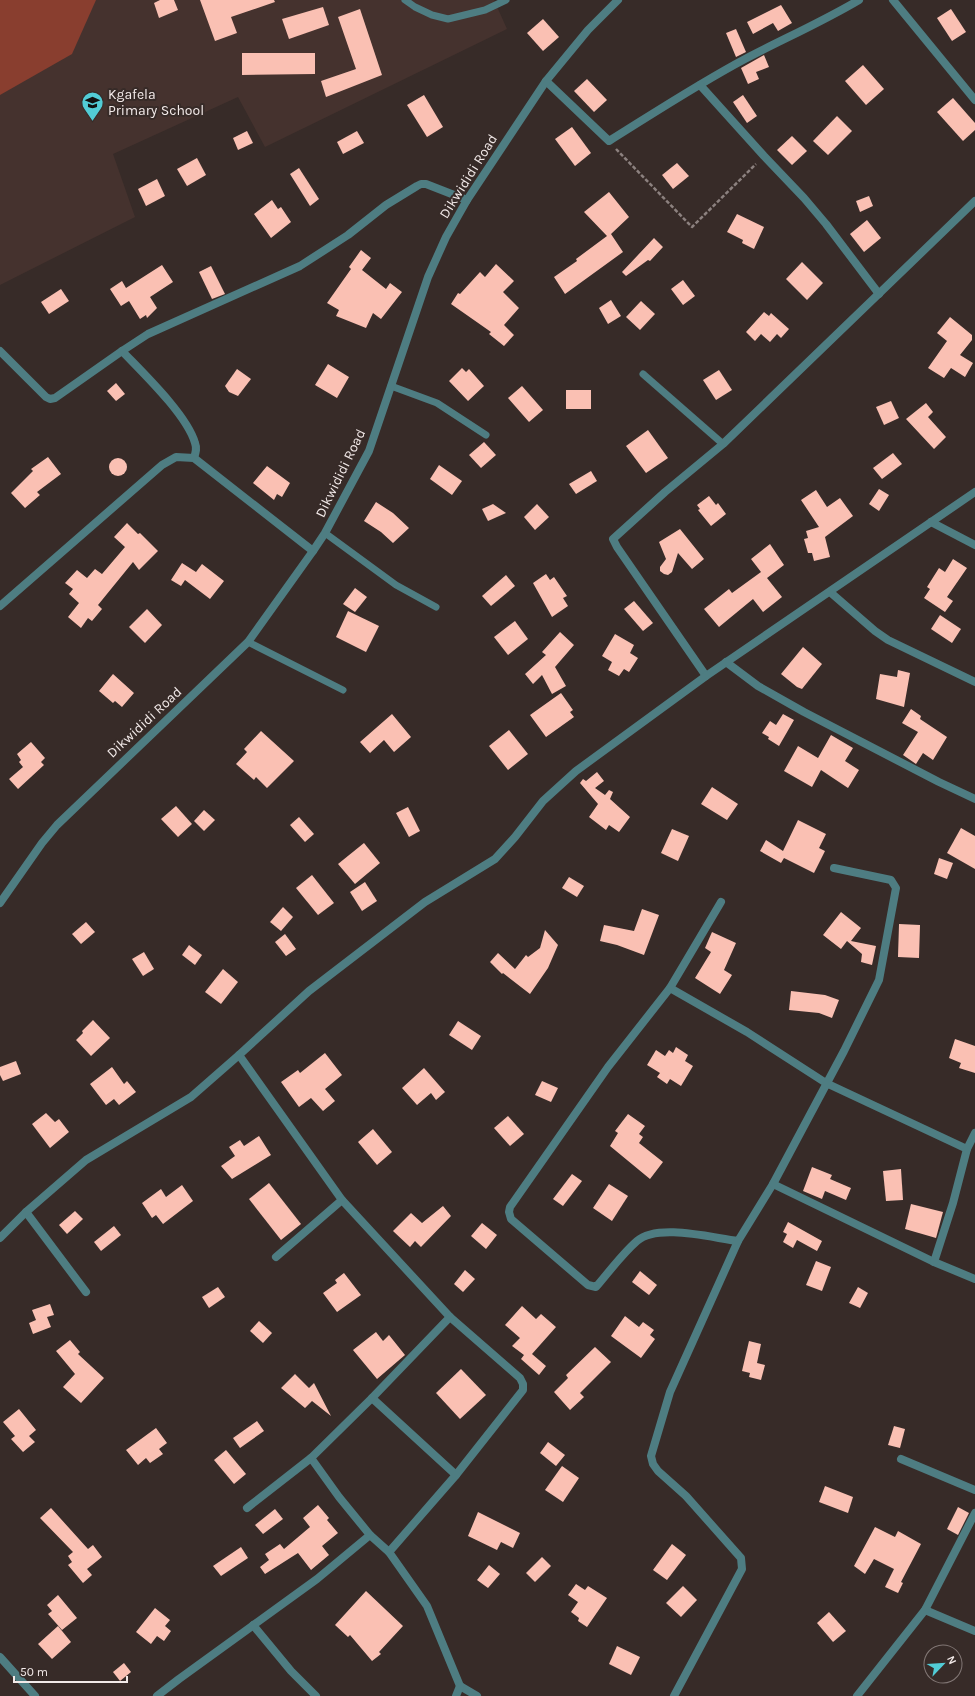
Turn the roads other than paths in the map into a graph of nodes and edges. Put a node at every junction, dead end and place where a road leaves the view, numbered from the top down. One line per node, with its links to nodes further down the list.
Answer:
1 (405, 0): 2 (lane)
2 (506, 0)
3 (618, 0): 6 (street, Dikwididi Road)
4 (859, 0): 7 (street)
5 (893, 0): 8 (street)
6 (546, 81): 7 (street); 9 (street, Dikwididi Road)
7 (700, 84): 11 (street)
8 (975, 100)
9 (467, 200): 12 (street); 15 (street, Dikwididi Road)
10 (975, 200): 11 (street)
11 (879, 294): 17 (street)
12 (122, 350): 13 (street); 18 (street)
13 (0, 351)
14 (643, 374): 17 (lane)
15 (391, 386): 16 (lane); 21 (street, Dikwididi Road)
16 (486, 435)
17 (723, 444): 29 (street)
18 (194, 458): 23 (street); 25 (street)
19 (975, 492): 20 (street)
20 (932, 522): 22 (street); 24 (street)
21 (325, 533): 23 (street, Dikwididi Road); 26 (lane)
22 (975, 545)
23 (313, 551): 27 (street, Dikwididi Road)
24 (830, 592): 28 (street); 30 (street)
25 (0, 606)
26 (436, 607)
27 (248, 642): 31 (lane); 35 (street, Dikwididi Road)
28 (726, 662): 29 (street); 32 (street)
29 (706, 676): 37 (street)
30 (975, 682)
31 (343, 690)
32 (975, 799)
33 (834, 868): 38 (street)
34 (721, 902): 36 (street)
35 (0, 903)
36 (670, 988): 38 (street); 45 (street)
37 (240, 1055): 42 (street); 43 (street)
38 (826, 1083): 40 (street); 41 (street)
39 (975, 1133): 40 (street)
40 (967, 1149): 47 (street)
41 (774, 1184): 45 (street); 47 (street)
42 (342, 1200): 46 (street); 50 (street)
43 (26, 1212): 44 (street); 49 (street)
44 (0, 1238)
45 (738, 1241): 70 (street)
46 (276, 1257)
47 (934, 1262): 48 (street)
48 (975, 1279)
49 (86, 1292)
50 (450, 1317): 51 (street); 54 (street)
51 (372, 1398): 52 (street); 54 (street)
52 (311, 1458): 56 (street); 58 (street)
53 (901, 1459): 55 (street)
54 (456, 1475): 59 (street)
55 (975, 1490)
56 (247, 1508)
57 (975, 1513): 60 (street)
58 (370, 1535): 59 (street); 61 (street)
59 (389, 1552): 64 (street)
60 (925, 1610): 62 (street); 71 (street)
61 (253, 1625): 66 (street); 67 (street)
62 (975, 1631)
63 (0, 1657): 65 (street)
64 (460, 1686): 68 (street); 69 (street)
65 (35, 1696)
66 (157, 1696)
67 (316, 1696)
68 (456, 1696)
69 (476, 1696)
70 (674, 1696)
71 (857, 1696)

